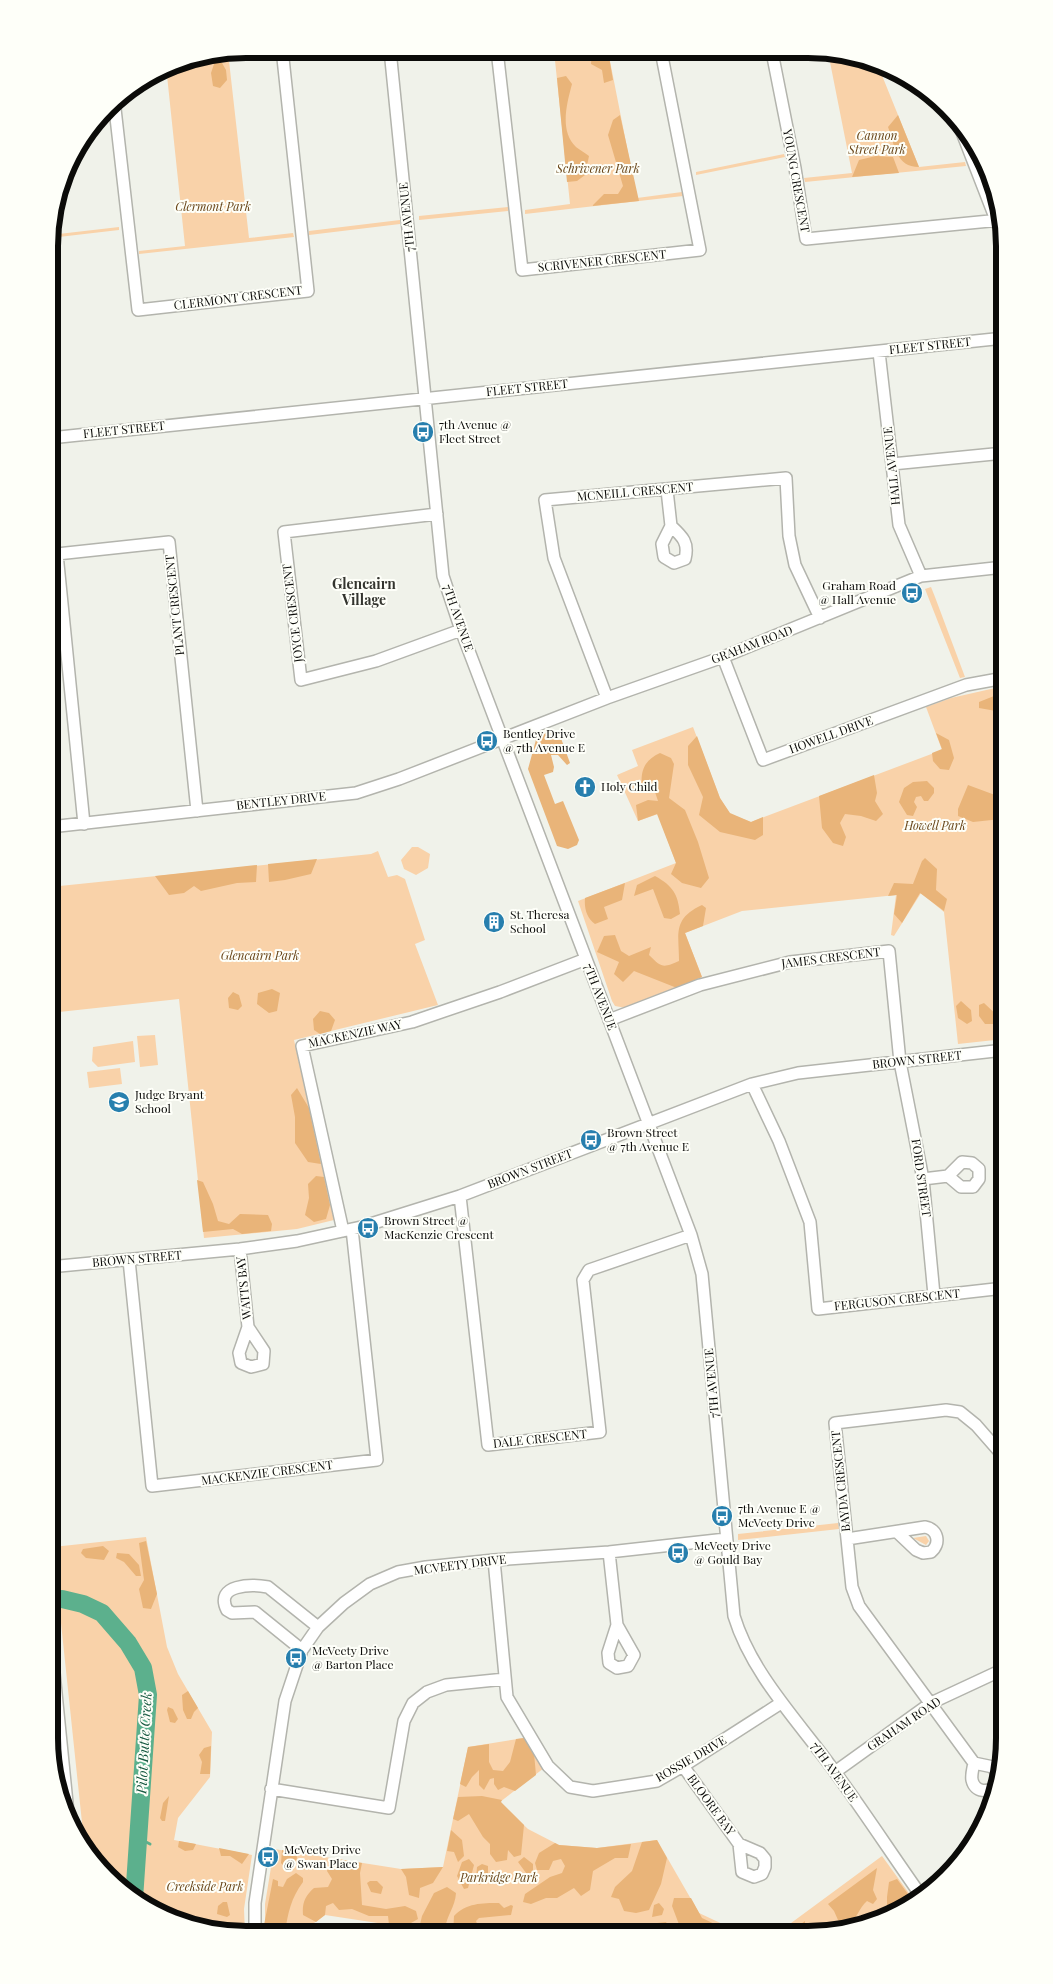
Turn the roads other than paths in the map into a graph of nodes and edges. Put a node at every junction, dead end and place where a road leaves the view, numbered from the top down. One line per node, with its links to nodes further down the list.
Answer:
1 (283, 58): 6 (street, CLERMONT CRESCENT)
2 (391, 58): 12 (street, 7TH AVENUE)
3 (498, 58): 4 (street, SCRIVENER CRESCENT)
4 (662, 58)
5 (773, 58): 9 (street, YOUNG CRESCENT)
6 (115, 109)
7 (971, 152): 8 (street)
8 (988, 195)
9 (994, 221)
10 (996, 339): 11 (street, FLEET STREET)
11 (879, 352): 12 (street, FLEET STREET); 15 (street, HALL AVENUE)
12 (425, 398): 13 (street, FLEET STREET); 17 (street, 7TH AVENUE)
13 (58, 437)
14 (996, 454): 15 (street)
15 (892, 464): 22 (street, HALL AVENUE)
16 (667, 490): 18 (street); 23 (street, MCNEILL CRESCENT); 27 (street, MCNEILL CRESCENT)
17 (437, 514): 24 (street, 7TH AVENUE); 24 (street, JOYCE CRESCENT)
18 (672, 526)
19 (58, 554): 29 (street, PLANT CRESCENT)
20 (58, 564): 30 (street, PLANT CRESCENT)
21 (996, 568): 22 (street, GRAHAM ROAD)
22 (921, 576): 23 (street, GRAHAM ROAD)
23 (820, 618): 25 (street, GRAHAM ROAD)
24 (461, 630): 28 (street, 7TH AVENUE)
25 (723, 657): 26 (street, HOWELL DRIVE); 27 (street, GRAHAM ROAD)
26 (996, 679)
27 (607, 698): 28 (street, GRAHAM ROAD)
28 (503, 739): 29 (street, BENTLEY DRIVE); 32 (street, 7TH AVENUE)
29 (197, 811): 30 (street, BENTLEY DRIVE)
30 (84, 824): 31 (street, BENTLEY DRIVE)
31 (58, 826)
32 (586, 959): 33 (street, 7TH AVENUE); 41 (street, MACKENZIE WAY)
33 (609, 1020): 35 (street, JAMES CRESCENT); 37 (street, 7TH AVENUE)
34 (996, 1051): 35 (street, BROWN STREET)
35 (900, 1062): 36 (street, BROWN STREET); 39 (street, FORD STREET)
36 (752, 1084): 37 (street, BROWN STREET); 47 (street, FERGUSON CRESCENT)
37 (649, 1123): 40 (street, BROWN STREET); 42 (street, 7TH AVENUE)
38 (948, 1176): 39 (street)
39 (923, 1180): 47 (street, FORD STREET)
40 (460, 1196): 41 (street, BROWN STREET); 42 (street, DALE CRESCENT)
41 (347, 1230): 43 (street, BROWN STREET); 44 (street, MACKENZIE CRESCENT)
42 (691, 1235): 51 (street, 7TH AVENUE)
43 (240, 1249): 44 (street, BROWN STREET); 48 (street, WATTS BAY)
44 (129, 1260): 45 (street, BROWN STREET)
45 (58, 1266)
46 (996, 1289): 47 (street, FERGUSON CRESCENT)
47 (934, 1295)
48 (248, 1326)
49 (996, 1448): 52 (street, BAYDA CRESCENT)
50 (897, 1532): 52 (street)
51 (726, 1538): 53 (street, MCVEETY DRIVE); 60 (street, 7TH AVENUE)
52 (847, 1539): 61 (street, BAYDA CRESCENT)
53 (609, 1552): 54 (street, MCVEETY DRIVE); 55 (street)
54 (494, 1560): 56 (street, MCVEETY DRIVE); 59 (street, ROSSIE DRIVE)
55 (617, 1625)
56 (318, 1627): 57 (street, MCVEETY DRIVE); 57 (street)
57 (302, 1650): 67 (street, MCVEETY DRIVE)
58 (996, 1673): 61 (street, GRAHAM ROAD)
59 (505, 1679): 64 (street, ROSSIE DRIVE); 67 (street)
60 (781, 1703): 64 (street, ROSSIE DRIVE); 66 (street, 7TH AVENUE)
61 (930, 1703): 63 (street, BAYDA CRESCENT); 66 (street, GRAHAM ROAD)
62 (58, 1713): 69 (street)
63 (974, 1763): 65 (street); 68 (street)
64 (683, 1766): 70 (street, BLOORE BAY)
65 (993, 1767)
66 (835, 1772): 71 (street, 7TH AVENUE)
67 (271, 1789): 72 (street, MCVEETY DRIVE)
68 (988, 1790)
69 (66, 1797)
70 (739, 1844)
71 (918, 1891)
72 (255, 1926)

